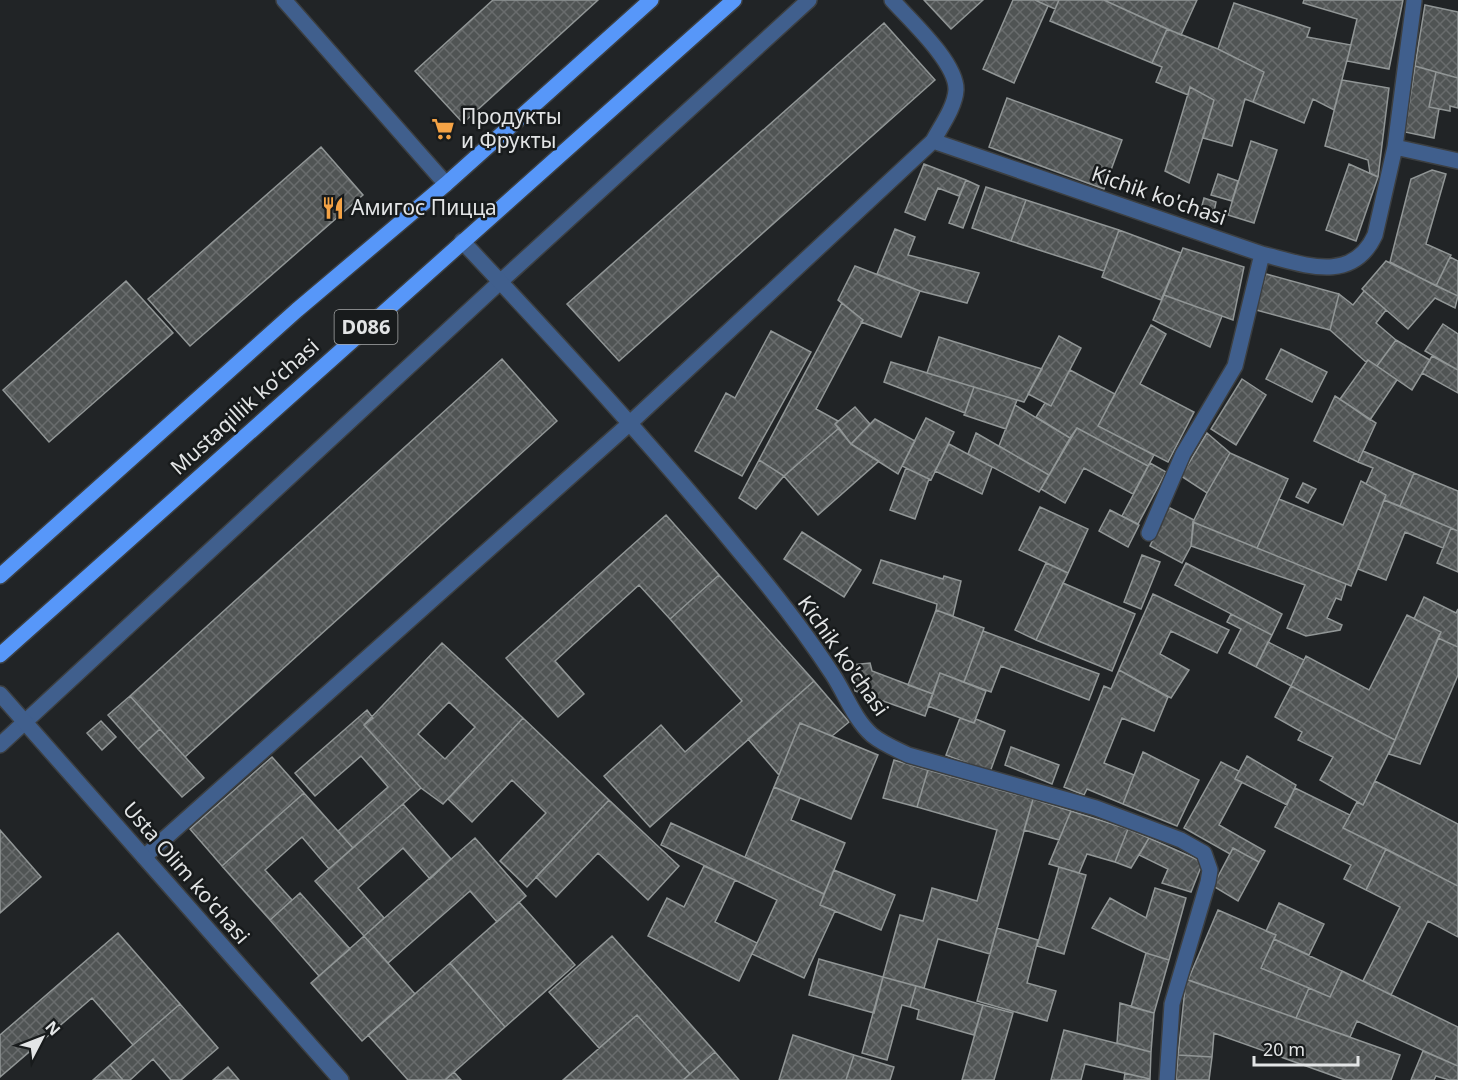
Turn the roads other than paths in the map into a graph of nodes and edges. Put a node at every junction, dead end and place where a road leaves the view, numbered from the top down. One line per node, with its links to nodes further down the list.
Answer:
1 (284, 0): 10 (street)
2 (651, 0): 10 (main road, Mustaqillik koʻchasi / D086)
3 (734, 0): 11 (main road, Mustaqillik koʻchasi / D086)
4 (809, 0): 13 (street)
5 (892, 0): 7 (street)
6 (1414, 1): 8 (street, Kichik ko'chasi)
7 (933, 141): 12 (street, Kichik ko'chasi); 14 (street)
8 (1395, 147): 9 (street); 12 (street, Kichik ko'chasi)
9 (1458, 162)
10 (446, 184): 16 (main road, Mustaqillik koʻchasi / D086)
11 (462, 241): 13 (street, Kichik ko'chasi); 17 (main road, Mustaqillik koʻchasi / D086)
12 (1262, 254): 15 (street)
13 (500, 282): 14 (street, Kichik ko'chasi); 19 (street)
14 (629, 424): 21 (street); 23 (street, Kichik ko'chasi)
15 (1149, 533)
16 (0, 576)
17 (0, 655)
18 (0, 694): 19 (street, Usta Olim ko'chasi)
19 (25, 722): 20 (street); 21 (street, Usta Olim ko'chasi)
20 (0, 745)
21 (144, 857): 22 (street, Usta Olim ko'chasi)
22 (341, 1080)
23 (1167, 1080)

